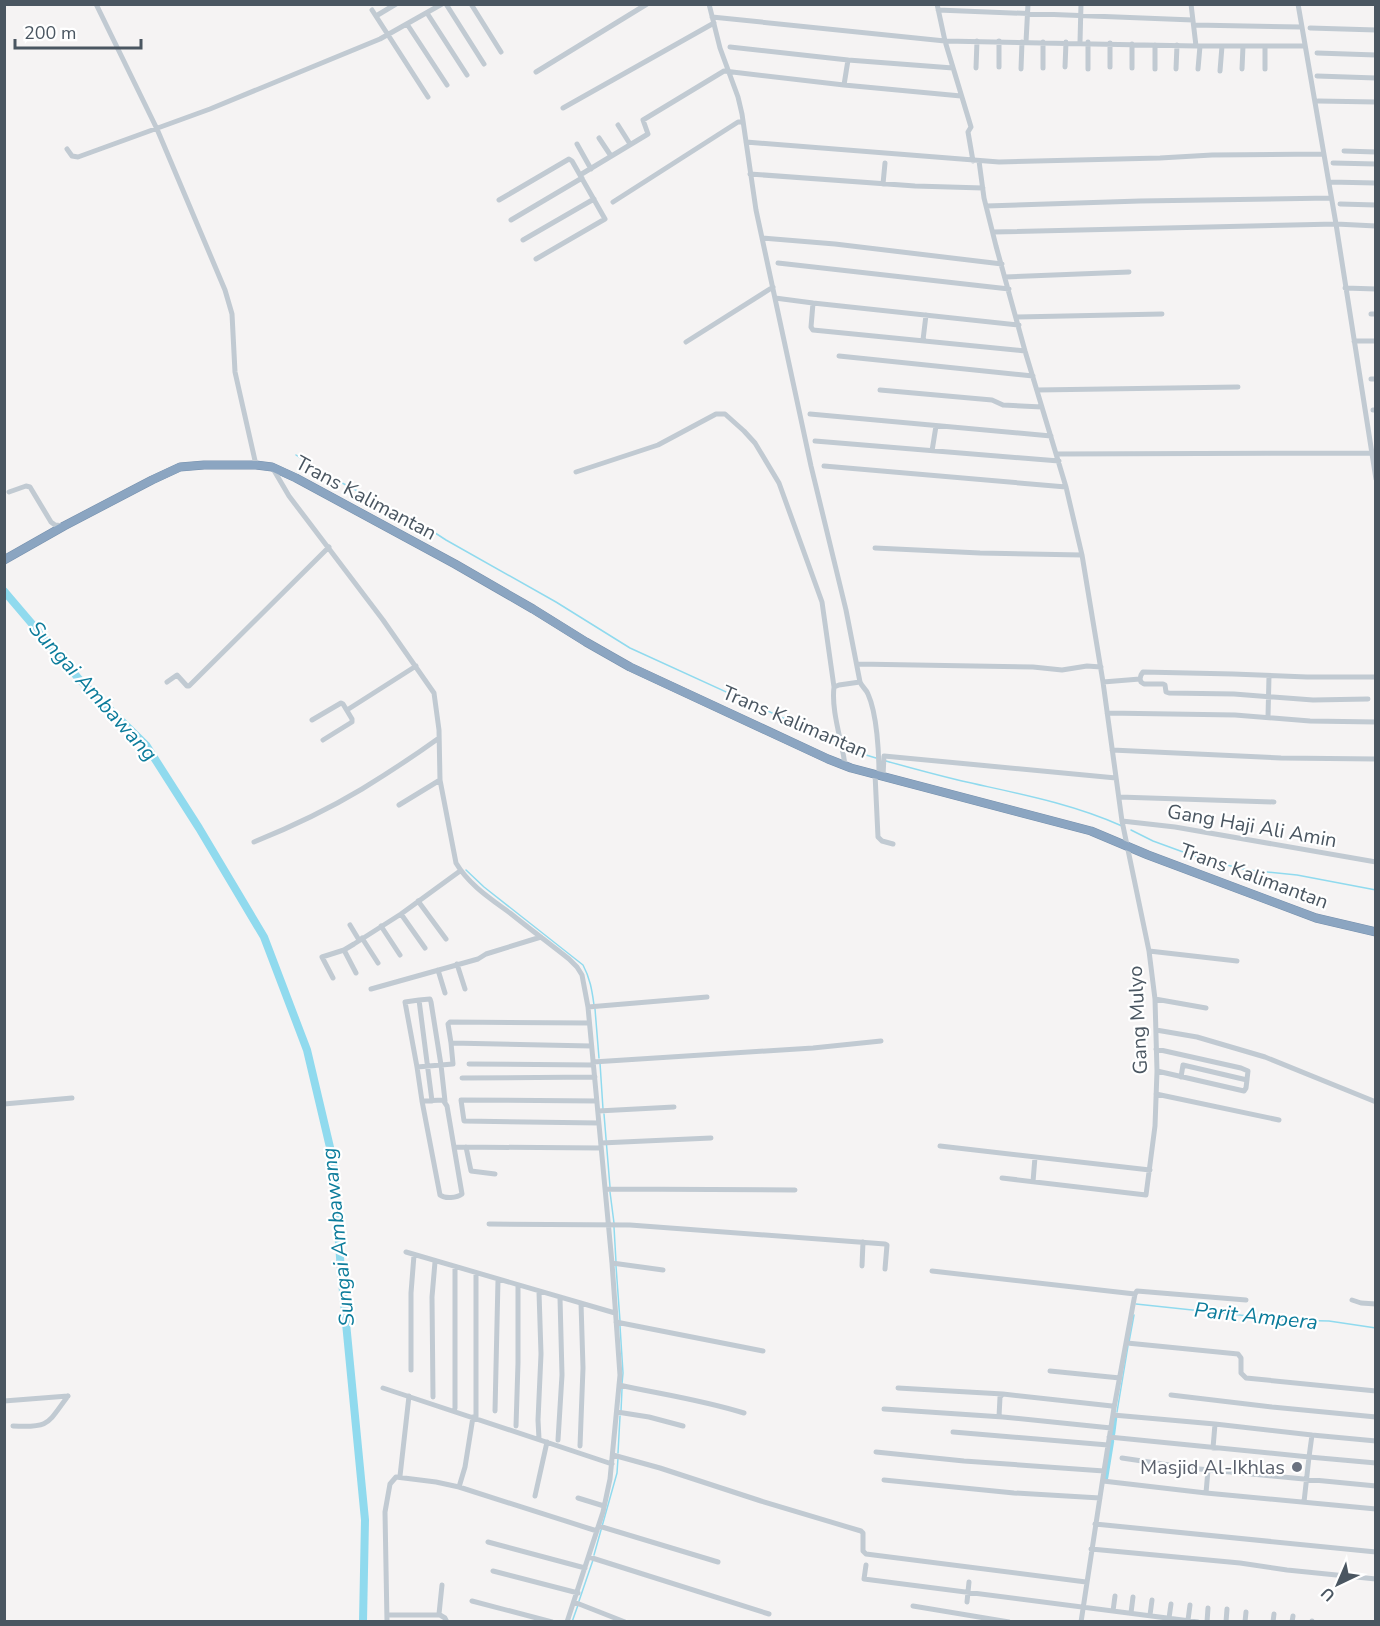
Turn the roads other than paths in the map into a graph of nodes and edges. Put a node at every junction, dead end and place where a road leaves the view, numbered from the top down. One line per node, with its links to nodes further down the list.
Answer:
1 (96, 4): 74 (street)
2 (396, 4): 21 (street)
3 (444, 4): 12 (street); 44 (street)
4 (471, 4): 40 (street)
5 (647, 4): 61 (street)
6 (709, 4): 15 (street)
7 (1028, 4): 13 (street)
8 (1080, 4): 14 (street)
9 (1191, 4): 16 (street)
10 (1298, 4): 18 (street)
11 (938, 7): 13 (street); 22 (street, Gang Mulyo)
12 (427, 13): 17 (street); 62 (street)
13 (1028, 14): 14 (street); 25 (street)
14 (1080, 15): 16 (street); 28 (street)
15 (713, 20): 22 (street); 60 (street); 71 (street)
16 (1193, 22): 18 (street); 34 (street)
17 (407, 24): 21 (street); 65 (street)
18 (1301, 27): 38 (street)
19 (1310, 28): 20 (street)
20 (1376, 30)
21 (388, 35): 68 (street); 74 (street)
22 (945, 41): 23 (street); 48 (street, Gang Mulyo)
23 (977, 41): 24 (street); 49 (street)
24 (999, 41): 25 (street); 45 (street)
25 (1024, 42): 26 (street); 52 (street)
26 (1043, 42): 27 (street); 50 (street)
27 (1066, 42): 28 (street); 46 (street)
28 (1080, 42): 29 (street)
29 (1088, 42): 30 (street); 53 (street)
30 (1110, 43): 31 (street); 47 (street)
31 (1132, 44): 32 (street); 51 (street)
32 (1155, 45): 33 (street); 54 (street)
33 (1177, 45): 34 (street); 55 (street)
34 (1198, 46): 35 (street); 56 (street)
35 (1222, 46): 36 (street); 59 (street)
36 (1243, 46): 37 (street); 57 (street)
37 (1265, 46): 38 (street); 58 (street)
38 (1304, 46): 82 (street)
39 (730, 47): 43 (street)
40 (501, 52)
41 (1317, 53): 42 (street)
42 (1376, 55)
43 (848, 60): 48 (street); 66 (street)
44 (484, 64)
45 (999, 67)
46 (1065, 67)
47 (1110, 67)
48 (953, 68): 67 (street, Gang Mulyo)
49 (976, 68)
50 (1043, 68)
51 (1132, 68)
52 (1021, 69)
53 (1088, 69)
54 (1155, 69)
55 (1176, 69)
56 (1198, 69)
57 (1242, 69)
58 (1265, 69)
59 (1220, 70)
60 (729, 71): 66 (street); 72 (street); 78 (street)
61 (536, 72)
62 (467, 75)
63 (1317, 76): 64 (street)
64 (1376, 78)
65 (447, 85)
66 (844, 85): 67 (street)
67 (961, 96): 84 (street, Gang Mulyo)
68 (428, 97)
69 (1318, 101): 70 (street)
70 (1376, 102)
71 (563, 108)
72 (743, 122): 76 (street); 98 (street)
73 (618, 125): 78 (street)
74 (157, 129): 79 (street); 142 (street)
75 (599, 138): 83 (street)
76 (746, 142): 84 (street); 89 (street)
77 (577, 144): 88 (street)
78 (630, 144): 83 (street)
79 (67, 149)
80 (1344, 151): 81 (street)
81 (1376, 152)
82 (1324, 154): 84 (street); 91 (street)
83 (611, 156): 88 (street)
84 (976, 161): 94 (street, Gang Mulyo)
85 (885, 163): 93 (street)
86 (1334, 163): 87 (street)
87 (1376, 164)
88 (591, 169): 90 (street)
89 (750, 174): 93 (street); 106 (street)
90 (581, 177): 96 (street); 97 (street); 102 (street)
91 (1329, 182): 92 (street); 95 (street)
92 (1376, 183)
93 (883, 184): 94 (street)
94 (983, 188): 101 (street, Gang Mulyo)
95 (1331, 198): 101 (street); 103 (street)
96 (594, 199): 107 (street); 108 (street)
97 (499, 200)
98 (613, 202)
99 (1340, 204): 100 (street)
100 (1376, 205)
101 (986, 206): 105 (street, Gang Mulyo)
102 (511, 220)
103 (1336, 224): 104 (street); 105 (street); 114 (street)
104 (1376, 226)
105 (993, 232): 110 (street, Gang Mulyo)
106 (762, 238): 110 (street); 113 (street)
107 (523, 240)
108 (536, 259)
109 (778, 263): 115 (street)
110 (1002, 264): 112 (street, Gang Mulyo)
111 (1129, 272): 112 (street)
112 (1005, 277): 115 (street, Gang Mulyo)
113 (773, 287): 117 (street); 126 (street)
114 (1345, 288): 116 (street); 124 (street)
115 (1009, 289): 121 (street, Gang Mulyo)
116 (1376, 289)
117 (776, 298): 118 (street); 154 (street)
118 (813, 303): 119 (street); 123 (street)
119 (926, 315): 122 (street); 123 (street)
120 (1162, 315): 121 (street)
121 (1017, 317): 122 (street, Gang Mulyo)
122 (1019, 325): 127 (street, Gang Mulyo)
123 (923, 340): 127 (street)
124 (1354, 341): 125 (street); 139 (street)
125 (1376, 341)
126 (686, 342)
127 (1025, 351): 129 (street, Gang Mulyo)
128 (839, 356): 129 (street)
129 (1033, 376): 132 (street, Gang Mulyo)
130 (1238, 387): 132 (street)
131 (880, 390): 133 (street)
132 (1037, 390): 133 (street, Gang Mulyo)
133 (1042, 406): 136 (street, Gang Mulyo)
134 (810, 414): 135 (street)
135 (936, 426): 136 (street); 138 (street)
136 (1051, 436): 140 (street, Gang Mulyo)
137 (815, 441): 138 (street)
138 (932, 451): 141 (street)
139 (1371, 453): 140 (street); 146 (street)
140 (1057, 454): 141 (street, Gang Mulyo)
141 (1059, 461): 147 (street, Gang Mulyo)
142 (256, 465): 144 (highway, Trans Kalimantan); 149 (highway, Trans Kalimantan)
143 (824, 466): 147 (street)
144 (272, 467): 150 (street); 176 (highway, Trans Kalimantan)
145 (576, 472): 163 (street)
146 (1376, 479)
147 (1066, 487): 152 (street, Gang Mulyo)
148 (9, 492): 149 (street)
149 (64, 526): 153 (highway, Trans Kalimantan)
150 (329, 547): 155 (street); 160 (street)
151 (874, 548): 152 (street)
152 (1082, 555): 156 (street, Gang Mulyo)
153 (4, 560)
154 (857, 664): 156 (street); 161 (street)
155 (416, 666): 166 (street); 171 (street)
156 (1101, 668): 162 (street, Gang Mulyo)
157 (1269, 676): 158 (street); 159 (street); 164 (street)
158 (1376, 677)
159 (1140, 679): 162 (street); 164 (street)
160 (167, 682)
161 (860, 682): 163 (street); 174 (street)
162 (1103, 682): 167 (street, Gang Mulyo)
163 (834, 687): 176 (street)
164 (1268, 697): 165 (street); 168 (street)
165 (1368, 699)
166 (347, 710): 169 (street); 172 (street)
167 (1107, 713): 168 (street); 173 (street, Gang Mulyo)
168 (1268, 717): 170 (street)
169 (312, 720)
170 (1376, 722)
171 (439, 738): 179 (street); 184 (street)
172 (323, 740)
173 (1112, 750): 175 (street); 178 (street, Gang Mulyo)
174 (881, 759): 177 (street); 178 (street)
175 (1376, 759)
176 (844, 765): 177 (highway, Trans Kalimantan)
177 (879, 775): 185 (street); 186 (highway, Trans Kalimantan)
178 (1116, 778): 180 (street, Gang Mulyo)
179 (440, 780): 182 (street); 188 (street)
180 (1119, 797): 181 (street); 183 (street, Gang Mulyo)
181 (1274, 802)
182 (399, 805)
183 (1123, 825): 186 (street, Gang Mulyo); 187 (street, Gang Haji Ali Amin)
184 (254, 842)
185 (893, 844)
186 (1127, 846): 193 (highway, Trans Kalimantan); 199 (street, Gang Mulyo)
187 (1376, 862)
188 (460, 871): 189 (street); 194 (street)
189 (418, 901): 190 (street); 196 (street)
190 (401, 914): 192 (street); 197 (street)
191 (350, 925): 195 (street)
192 (381, 926): 195 (street); 200 (street)
193 (1376, 932)
194 (541, 937): 203 (street); 213 (street)
195 (361, 939): 198 (street); 202 (street)
196 (446, 939)
197 (425, 948)
198 (344, 950): 205 (street); 206 (street)
199 (1149, 951): 201 (street); 211 (street, Gang Mulyo)
200 (400, 955)
201 (1237, 962)
202 (378, 963)
203 (457, 964): 204 (street); 208 (street)
204 (438, 970): 207 (street); 209 (street)
205 (356, 973)
206 (333, 978)
207 (371, 989)
208 (465, 989)
209 (445, 993)
210 (707, 997): 213 (street)
211 (1155, 999): 214 (street); 216 (street, Gang Mulyo)
212 (419, 1000): 223 (street); 224 (street); 225 (street)
213 (592, 1006): 215 (street)
214 (1206, 1008)
215 (589, 1023): 218 (street); 219 (street)
216 (1156, 1030): 220 (street, Gang Mulyo); 237 (street)
217 (881, 1041): 221 (street)
218 (451, 1043): 219 (street); 223 (street)
219 (591, 1046): 221 (street)
220 (1156, 1049): 226 (street, Gang Mulyo); 230 (street)
221 (593, 1063): 222 (street); 227 (street)
222 (469, 1064)
223 (441, 1065): 224 (street); 235 (street)
224 (428, 1066): 225 (street); 234 (street)
225 (417, 1067): 233 (street)
226 (1157, 1071): 228 (street); 231 (street, Gang Mulyo)
227 (595, 1077): 229 (street); 236 (street)
228 (1181, 1077): 230 (street); 230 (street)
229 (462, 1078)
230 (1247, 1080)
231 (1156, 1094): 241 (street); 249 (street, Gang Mulyo)
232 (72, 1098): 238 (street)
233 (422, 1101): 234 (street); 246 (street)
234 (432, 1101): 235 (street)
235 (444, 1101): 246 (street)
236 (597, 1101): 240 (street); 242 (street)
237 (1376, 1102)
238 (4, 1104)
239 (674, 1107): 240 (street)
240 (602, 1110): 242 (street)
241 (1279, 1120)
242 (599, 1123): 244 (street)
243 (711, 1138): 244 (street)
244 (603, 1144): 247 (street); 253 (street)
245 (940, 1146): 248 (street)
246 (455, 1147): 247 (street)
247 (466, 1147): 250 (street)
248 (1035, 1157): 249 (street); 252 (street)
249 (1150, 1170): 252 (street, Gang Mulyo)
250 (495, 1174)
251 (1002, 1178): 252 (street)
252 (1033, 1182)
253 (608, 1189): 254 (street); 256 (street)
254 (795, 1190)
255 (489, 1224): 256 (street)
256 (611, 1224): 257 (street); 261 (street)
257 (863, 1242): 262 (street); 264 (street)
258 (406, 1252): 259 (street)
259 (414, 1255): 260 (street); 281 (street)
260 (435, 1262): 263 (street); 291 (street)
261 (612, 1263): 265 (street); 277 (street)
262 (862, 1266)
263 (455, 1267): 267 (street); 293 (street)
264 (885, 1269)
265 (663, 1270)
266 (932, 1271): 271 (street)
267 (476, 1273): 268 (street); 301 (street)
268 (498, 1280): 269 (street); 296 (street)
269 (518, 1286): 270 (street); 304 (street)
270 (539, 1292): 272 (street); 310 (street)
271 (1135, 1294): 273 (street); 279 (street)
272 (560, 1298): 275 (street); 311 (street)
273 (1246, 1300)
274 (1352, 1300): 276 (street)
275 (581, 1303): 277 (street); 315 (street)
276 (1376, 1304)
277 (615, 1313): 278 (street)
278 (616, 1322): 280 (street); 284 (street)
279 (1127, 1343): 283 (street); 287 (street)
280 (763, 1351)
281 (411, 1370)
282 (1050, 1371): 283 (street)
283 (1120, 1378): 295 (street)
284 (619, 1386): 297 (street); 298 (street)
285 (383, 1388): 290 (street)
286 (898, 1388): 288 (street)
287 (1376, 1391)
288 (1003, 1394): 295 (street); 299 (street)
289 (1171, 1395): 300 (street)
290 (409, 1396): 301 (street); 325 (street)
291 (433, 1397)
292 (4, 1401): 303 (street)
293 (455, 1408)
294 (884, 1409): 299 (street)
295 (1113, 1410): 302 (street); 306 (street)
296 (495, 1411)
297 (617, 1412): 305 (street); 318 (street)
298 (744, 1413)
299 (999, 1417): 306 (street)
300 (1376, 1417)
301 (475, 1418): 310 (street); 330 (street)
302 (1215, 1424): 308 (street); 316 (street)
303 (13, 1426)
304 (516, 1426)
305 (683, 1426)
306 (1111, 1428): 309 (street)
307 (953, 1432): 314 (street)
308 (1312, 1435): 312 (street); 319 (street)
309 (1109, 1437): 314 (street); 316 (street)
310 (539, 1439): 313 (street)
311 (558, 1440)
312 (1376, 1441)
313 (547, 1442): 322 (street); 332 (street)
314 (1108, 1445): 324 (street)
315 (580, 1446)
316 (1213, 1448): 319 (street)
317 (876, 1452): 324 (street)
318 (614, 1455): 322 (street); 350 (street)
319 (1309, 1457): 321 (street); 327 (street)
320 (1122, 1458): 323 (street)
321 (1376, 1463)
322 (612, 1464): 336 (street)
323 (1208, 1470): 327 (street); 331 (street)
324 (1104, 1471): 328 (street)
325 (400, 1476): 330 (street); 373 (street)
326 (884, 1480): 334 (street)
327 (1306, 1480): 329 (street); 335 (street)
328 (1103, 1481): 331 (street); 334 (street)
329 (1376, 1486)
330 (459, 1487): 339 (street)
331 (1206, 1493): 335 (street)
332 (535, 1496)
333 (578, 1498): 336 (street)
334 (1100, 1498): 338 (street)
335 (1304, 1502): 337 (street)
336 (604, 1506): 339 (street)
337 (1376, 1509)
338 (1095, 1524): 341 (street); 342 (street)
339 (598, 1528): 343 (street); 344 (street)
340 (488, 1542): 346 (street)
341 (1091, 1549): 348 (street); 350 (street)
342 (1376, 1552)
343 (589, 1557): 346 (street); 370 (street)
344 (718, 1562)
345 (866, 1565): 352 (street)
346 (585, 1568): 353 (street)
347 (493, 1571): 353 (street)
348 (1376, 1579)
349 (969, 1582): 352 (street)
350 (1086, 1582): 363 (street)
351 (442, 1585): 369 (street)
352 (969, 1592): 359 (street); 363 (street)
353 (578, 1593): 358 (street)
354 (1115, 1596): 366 (street)
355 (1133, 1597): 368 (street)
356 (1152, 1600): 372 (street)
357 (472, 1601): 377 (street)
358 (574, 1602): 378 (street); 379 (street)
359 (967, 1602)
360 (1171, 1604): 374 (street)
361 (1190, 1605): 375 (street)
362 (913, 1606): 380 (street)
363 (1083, 1607): 366 (street); 381 (street)
364 (1209, 1608): 383 (street)
365 (1227, 1609): 384 (street)
366 (1113, 1611): 368 (street)
367 (1246, 1612): 385 (street)
368 (1131, 1613): 372 (street)
369 (439, 1614): 373 (street); 376 (street)
370 (769, 1614)
371 (1274, 1614): 386 (street)
372 (1150, 1615): 374 (street)
373 (387, 1618)
374 (1169, 1618): 375 (street)
375 (1188, 1620): 382 (street)
376 (447, 1622)
377 (552, 1622)
378 (567, 1622)
379 (625, 1622)
380 (1009, 1622)
381 (1081, 1622)
382 (1198, 1622)
383 (1207, 1622)
384 (1226, 1622)
385 (1245, 1622)
386 (1273, 1622)

